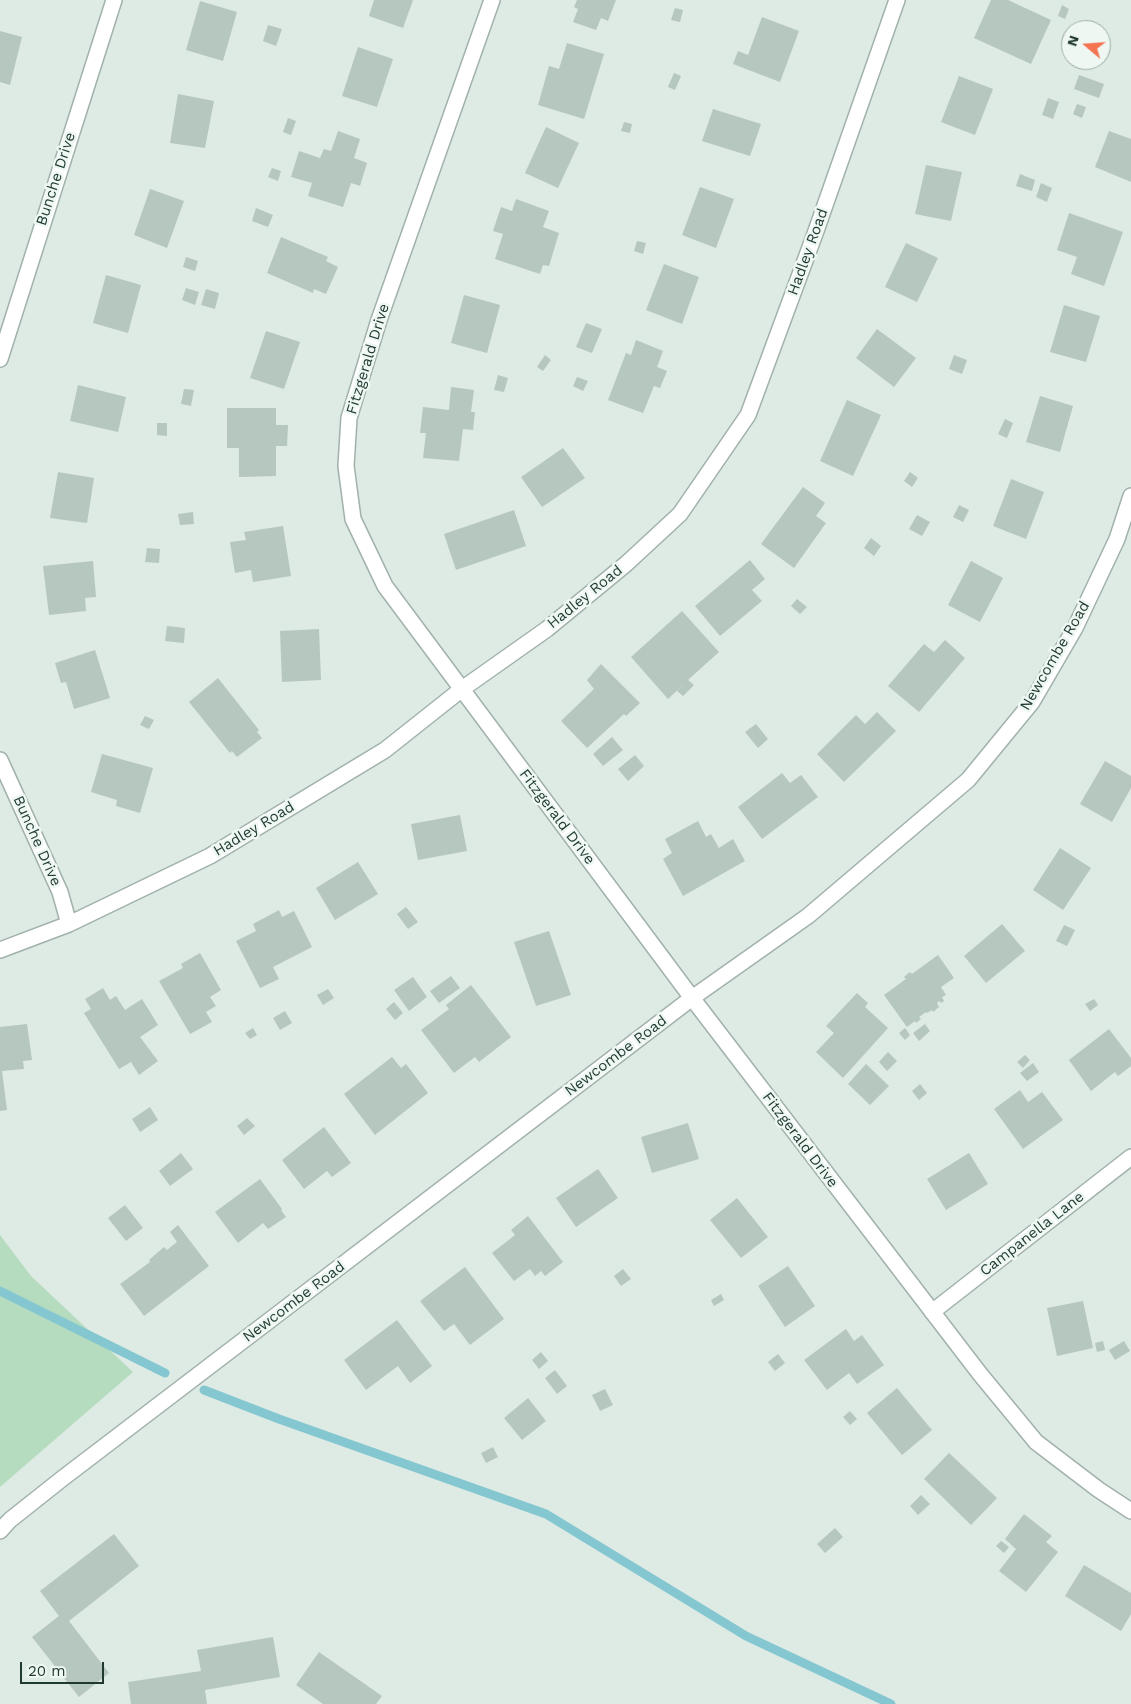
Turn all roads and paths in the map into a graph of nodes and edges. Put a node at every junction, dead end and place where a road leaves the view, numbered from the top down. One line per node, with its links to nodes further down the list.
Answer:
1 (114, 0): 4 (street, Bunche Drive)
2 (492, 0): 6 (street, Fitzgerald Drive)
3 (897, 0): 6 (street, Hadley Road)
4 (0, 359)
5 (1131, 496): 10 (street, Newcombe Road)
6 (462, 689): 8 (street, Hadley Road); 10 (street, Fitzgerald Drive)
7 (0, 760): 8 (street, Bunche Drive)
8 (69, 924): 9 (street, Hadley Road)
9 (0, 950)
10 (692, 998): 12 (street, Fitzgerald Drive); 14 (street, Newcombe Road)
11 (1131, 1157): 12 (street, Campanella Lane)
12 (932, 1312): 13 (street, Fitzgerald Drive)
13 (1131, 1511)
14 (0, 1531)

